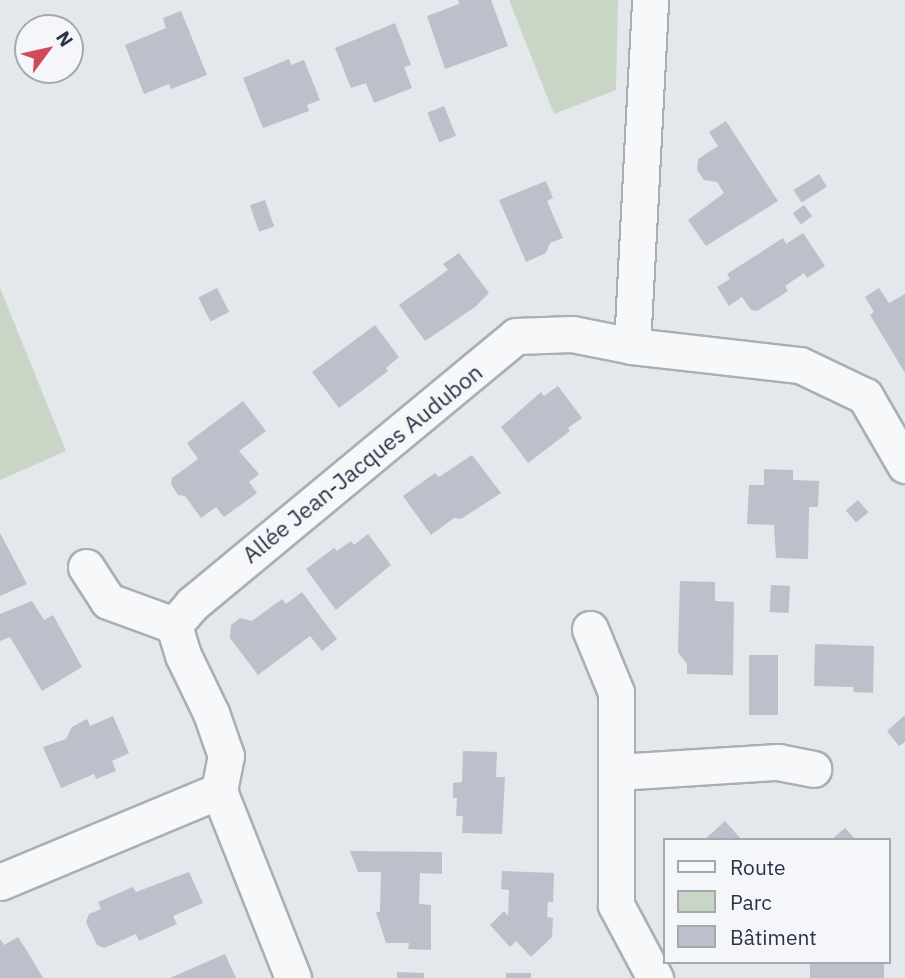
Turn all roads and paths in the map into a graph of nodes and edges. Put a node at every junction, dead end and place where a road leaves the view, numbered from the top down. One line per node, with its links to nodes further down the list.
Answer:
1 (650, 0): 2 (street)
2 (632, 346): 3 (street, Allée Jean-Jacques Audubon); 5 (street, Allée Jean-Jacques Audubon)
3 (905, 465)
4 (86, 567): 5 (street)
5 (174, 625): 9 (street)
6 (590, 629): 8 (street)
7 (813, 769): 8 (street)
8 (617, 772): 12 (street)
9 (219, 791): 10 (street); 11 (street)
10 (0, 882)
11 (293, 978)
12 (655, 978)

